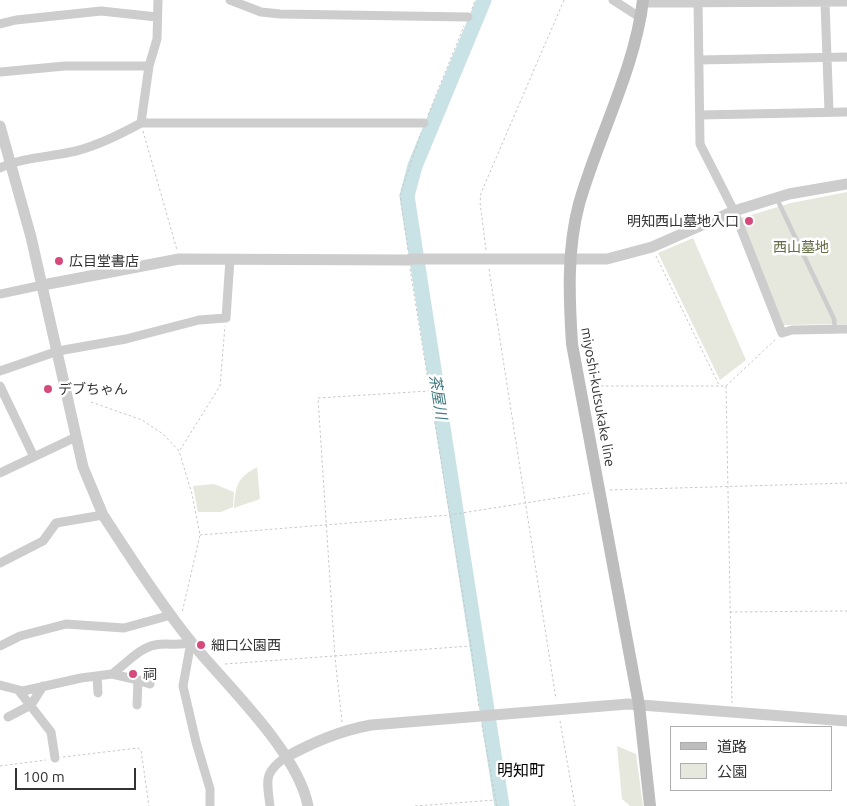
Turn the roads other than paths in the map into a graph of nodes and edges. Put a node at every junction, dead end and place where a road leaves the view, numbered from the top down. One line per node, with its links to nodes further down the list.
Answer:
1 (158, 0): 8 (street)
2 (230, 0): 9 (street)
3 (613, 0): 10 (street)
4 (643, 2): 5 (street); 10 (main road, miyoshi-kutsukake line)
5 (698, 2): 6 (street); 14 (street)
6 (825, 2): 7 (street); 12 (street)
7 (847, 2)
8 (157, 17): 11 (street); 15 (street)
9 (468, 17)
10 (641, 18): 29 (main road, miyoshi-kutsukake line)
11 (0, 24)
12 (827, 57): 13 (street); 14 (street); 17 (street)
13 (847, 57)
14 (699, 60): 19 (street)
15 (149, 66): 16 (street); 20 (street)
16 (0, 72)
17 (829, 112): 18 (street); 19 (street)
18 (847, 112)
19 (700, 115): 27 (street)
20 (141, 123): 21 (street); 23 (street)
21 (424, 123)
22 (0, 128): 23 (street)
23 (11, 163): 24 (street); 30 (street)
24 (0, 168)
25 (847, 184): 26 (street)
26 (776, 198): 27 (street); 33 (lane)
27 (734, 211): 29 (street); 33 (street)
28 (230, 259): 29 (street); 30 (street); 34 (street)
29 (570, 260): 53 (main road, miyoshi-kutsukake line)
30 (43, 285): 31 (street); 34 (street)
31 (0, 294)
32 (847, 328): 33 (street)
33 (835, 329)
34 (58, 351): 35 (street); 37 (street)
35 (0, 371)
36 (0, 386): 38 (street)
37 (76, 437): 38 (street); 40 (street)
38 (34, 457): 39 (street)
39 (0, 473)
40 (103, 515): 41 (street); 42 (street)
41 (0, 563)
42 (174, 619): 43 (street); 44 (street)
43 (191, 642): 45 (street); 58 (street); 60 (street)
44 (0, 646)
45 (112, 674): 46 (street); 47 (street)
46 (97, 676): 50 (street); 52 (street)
47 (138, 680): 48 (street); 55 (street)
48 (150, 684)
49 (0, 685): 51 (street)
50 (43, 686): 51 (street); 54 (street)
51 (19, 691): 54 (street)
52 (98, 693)
53 (639, 704): 57 (street); 58 (street); 63 (main road, miyoshi-kutsukake line)
54 (31, 705): 56 (street); 59 (street)
55 (136, 705)
56 (8, 717)
57 (847, 721)
58 (286, 756): 61 (street); 62 (street)
59 (55, 758)
60 (210, 806)
61 (270, 806)
62 (308, 806)
63 (650, 806)

